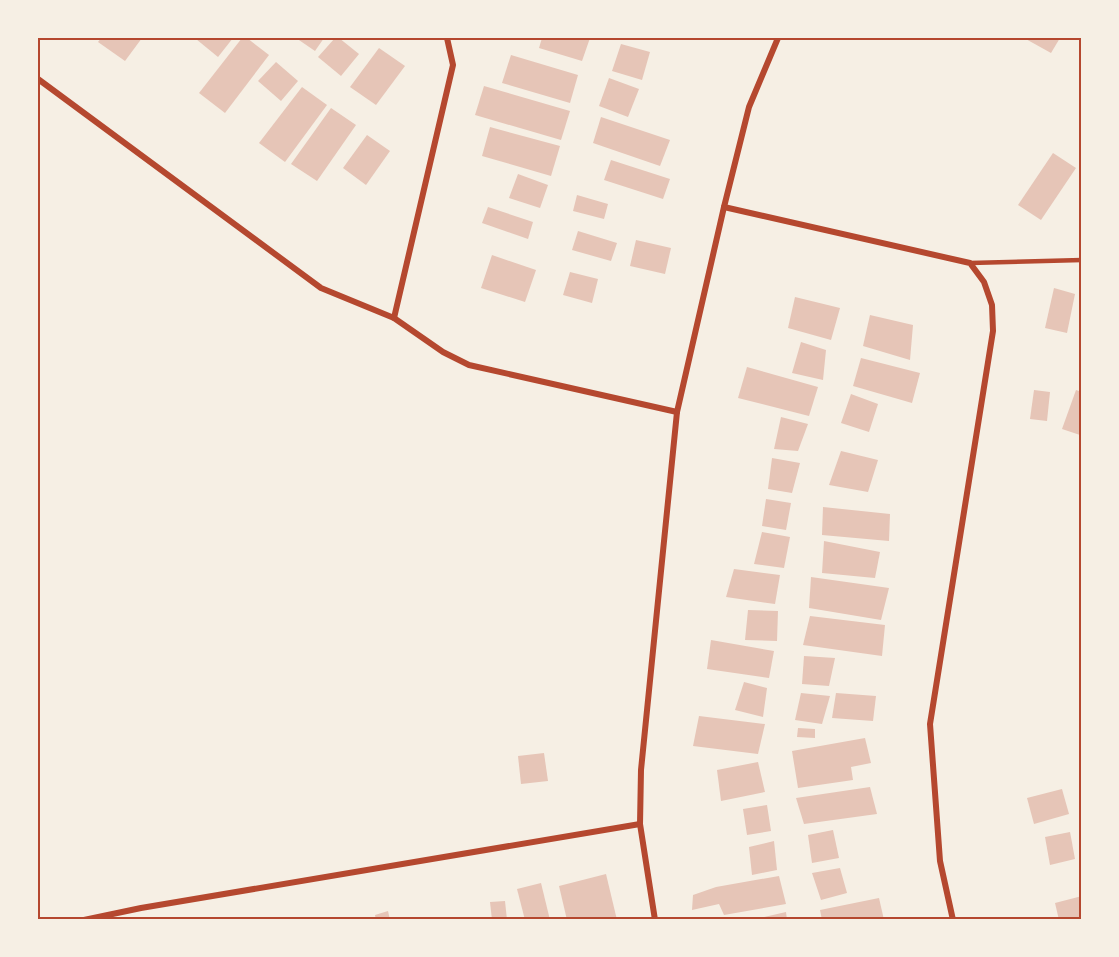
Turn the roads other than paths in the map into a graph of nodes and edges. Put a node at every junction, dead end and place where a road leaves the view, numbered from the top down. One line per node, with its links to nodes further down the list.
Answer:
1 (447, 38): 7 (street)
2 (778, 38): 4 (street)
3 (38, 79): 7 (street)
4 (724, 207): 6 (street); 8 (street)
5 (1082, 260): 6 (lane)
6 (970, 263): 12 (street)
7 (394, 318): 8 (street)
8 (678, 412): 9 (street)
9 (640, 824): 10 (street); 11 (street)
10 (84, 920)
11 (655, 920)
12 (953, 920)

